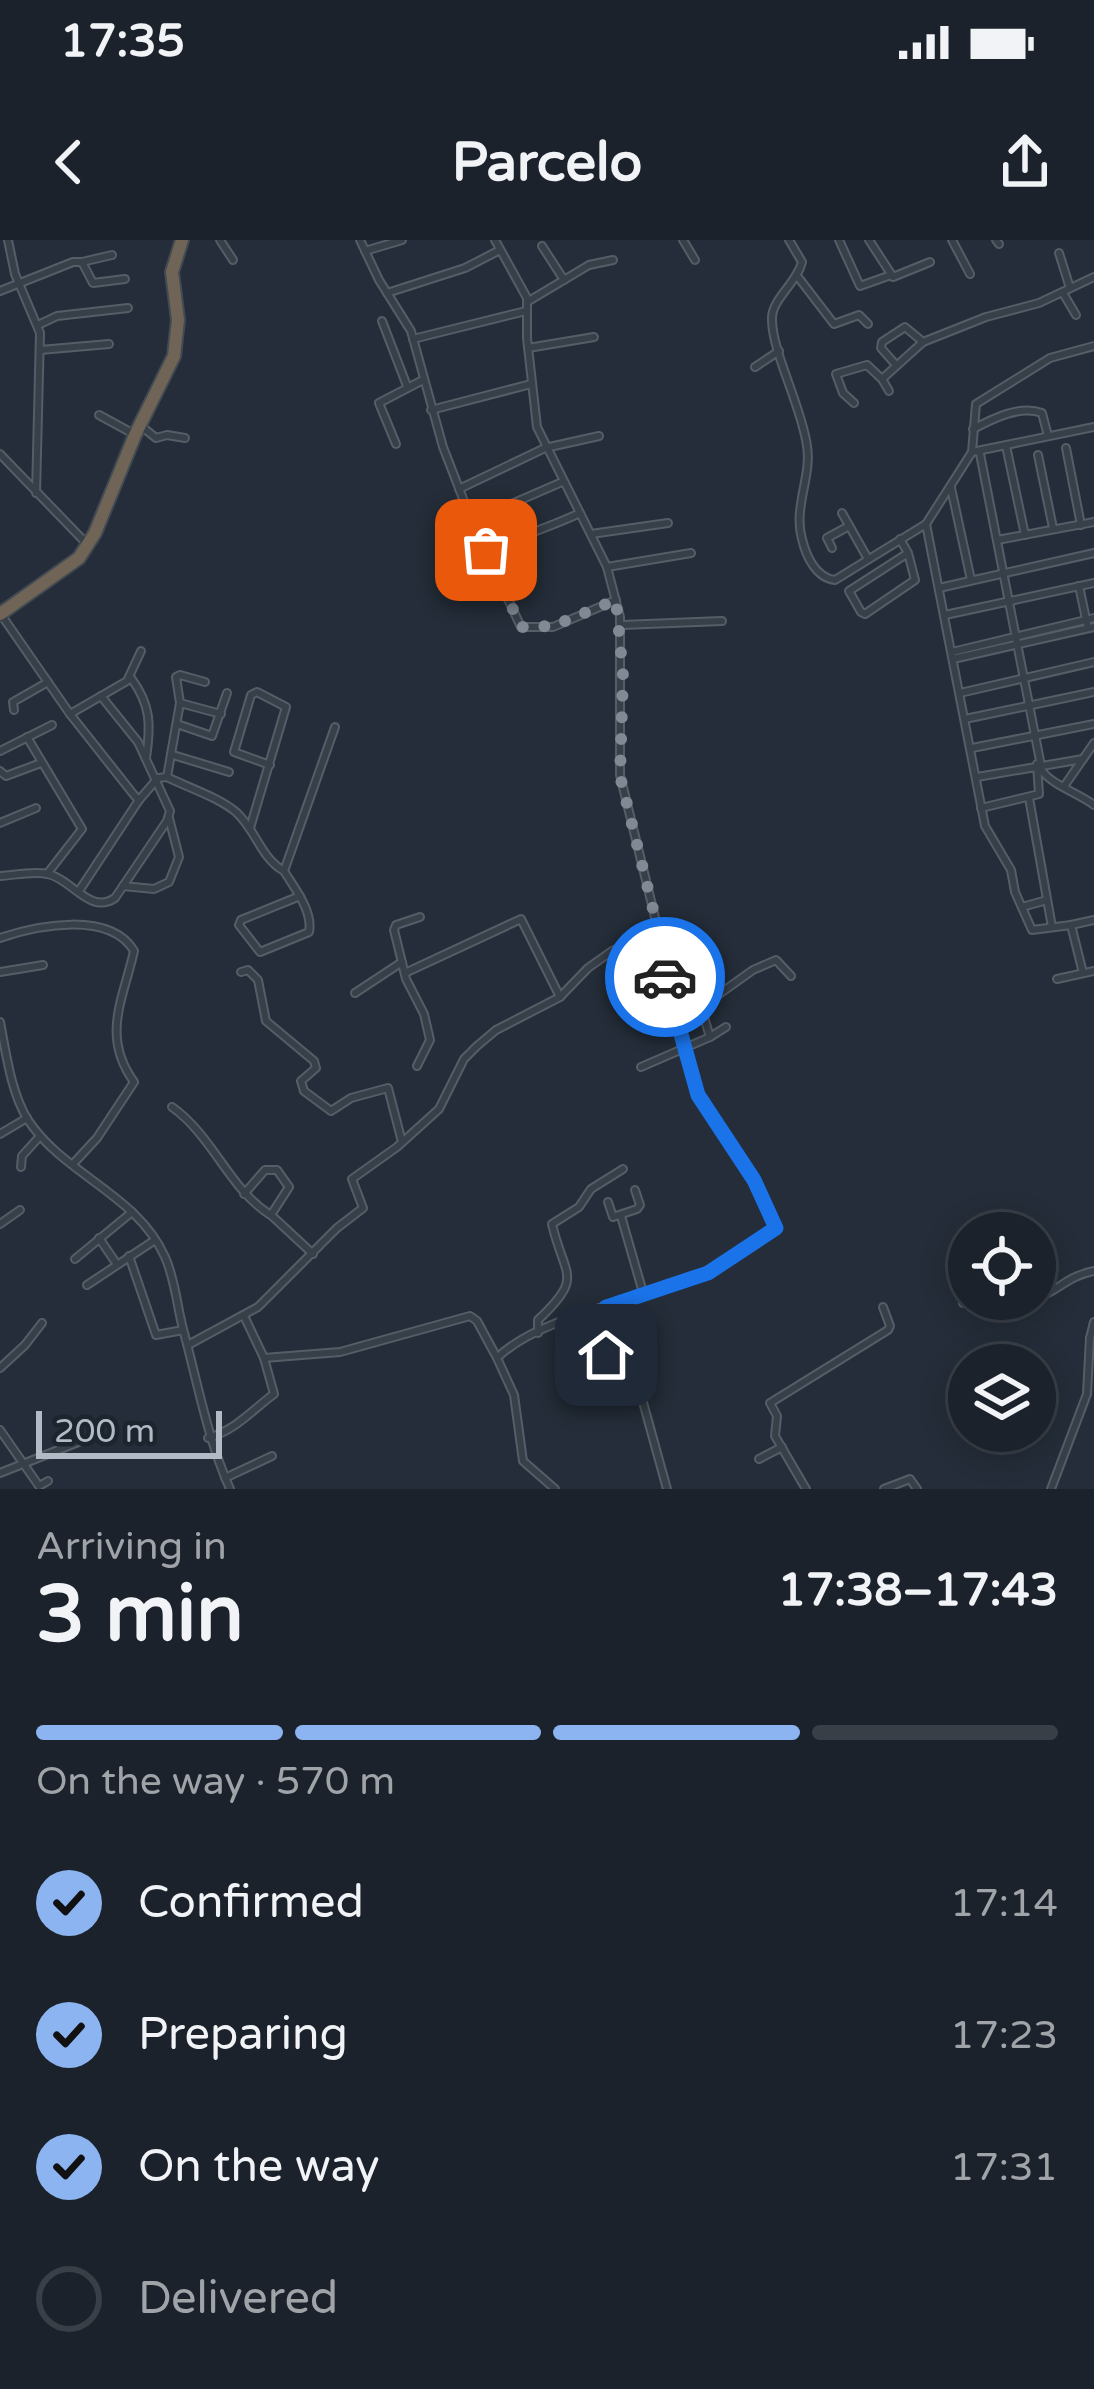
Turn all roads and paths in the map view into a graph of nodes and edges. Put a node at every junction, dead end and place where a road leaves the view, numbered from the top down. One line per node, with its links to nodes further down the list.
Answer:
1 (8, 240): 28 (street)
2 (220, 240): 17 (street)
3 (360, 240): 14 (street)
4 (402, 240): 14 (street)
5 (495, 240): 13 (street)
6 (683, 240): 19 (street)
7 (790, 240): 24 (street)
8 (839, 240): 23 (street)
9 (869, 240): 23 (street)
10 (952, 240): 22 (street)
11 (178, 242): 59 (highway)
12 (542, 246): 27 (street)
13 (500, 250): 31 (street); 32 (street)
14 (364, 251): 31 (street)
15 (1059, 253): 29 (street)
16 (112, 255): 20 (street)
17 (233, 260)
18 (613, 260): 27 (street)
19 (695, 260)
20 (82, 262): 26 (street); 28 (street)
21 (931, 262): 23 (street)
22 (970, 274)
23 (891, 275)
24 (798, 277): 36 (street); 47 (street)
25 (1094, 278): 29 (street)
26 (125, 279)
27 (564, 280): 32 (street)
28 (19, 283): 30 (street); 37 (street)
29 (1066, 290): 34 (street); 42 (street)
30 (0, 291)
31 (387, 293): 40 (street)
32 (527, 306): 39 (street); 40 (street)
33 (128, 308): 37 (street)
34 (1076, 315)
35 (382, 321): 53 (street)
36 (868, 324)
37 (38, 325): 46 (street)
38 (594, 337): 45 (street)
39 (527, 338): 41 (street); 45 (street)
40 (413, 339): 51 (street)
41 (511, 340)
42 (922, 342): 48 (street); 48 (street)
43 (109, 344): 46 (street)
44 (1094, 346): 58 (street)
45 (528, 348): 52 (street)
46 (40, 350): 74 (street)
47 (779, 351): 49 (street); 96 (street)
48 (897, 366): 50 (street)
49 (755, 368)
50 (882, 379): 54 (street); 55 (street)
51 (423, 381): 53 (street); 56 (street)
52 (531, 384): 56 (street); 66 (street)
53 (407, 386): 64 (street)
54 (889, 392)
55 (854, 403)
56 (430, 410): 73 (street)
57 (99, 415): 59 (street)
58 (973, 429): 62 (street); 68 (street)
59 (138, 430): 63 (street); 90 (highway)
60 (1093, 430): 62 (street)
61 (599, 436): 66 (street)
62 (1048, 436): 65 (street)
63 (185, 438)
64 (396, 444)
65 (1006, 446): 68 (street); 87 (street)
66 (545, 448): 71 (street); 73 (street)
67 (1066, 448): 82 (street)
68 (976, 453): 72 (street); 89 (street)
69 (1039, 454): 84 (street)
70 (1, 459): 74 (street)
71 (562, 482): 75 (street); 76 (street)
72 (951, 488): 81 (street); 99 (street)
73 (459, 489): 78 (street)
74 (36, 493): 90 (street)
75 (511, 504): 78 (street); 85 (street)
76 (580, 513): 85 (street); 86 (street)
77 (842, 513): 83 (street)
78 (472, 520): 92 (street)
79 (1094, 522): 82 (street)
80 (668, 523): 86 (street)
81 (926, 524): 88 (street); 102 (street)
82 (1081, 525): 84 (street)
83 (848, 526): 91 (street); 96 (street)
84 (1053, 529): 87 (street)
85 (524, 533): 92 (street)
86 (591, 534): 97 (street)
87 (1024, 535): 89 (street)
88 (900, 539): 94 (street); 96 (street)
89 (996, 540): 98 (street)
90 (88, 544): 105 (highway)
91 (832, 548)
92 (486, 550): 103 (street)
93 (691, 553): 97 (street)
94 (908, 553): 94 (street)
95 (1094, 553): 98 (street)
96 (868, 559)
97 (607, 567): 103 (street)
98 (1002, 572): 99 (street); 104 (street)
99 (971, 580): 102 (street)
100 (1094, 583): 101 (street)
101 (1079, 586): 104 (street); 108 (street)
102 (939, 587): 106 (street)
103 (616, 600): 109 (street)
104 (1008, 603): 106 (street); 110 (street)
105 (0, 613): 116 (street)
106 (944, 615): 112 (street)
107 (722, 621): 109 (street)
108 (1090, 623): 110 (street)
109 (622, 626): 169 (street)
110 (1016, 641): 112 (street); 115 (street)
111 (141, 651): 114 (street)
112 (952, 655): 120 (street)
113 (1094, 662): 115 (street)
114 (130, 678): 121 (street); 138 (street)
115 (1023, 680): 120 (street); 123 (street)
116 (48, 682): 124 (street); 125 (street)
117 (205, 682): 122 (street)
118 (1094, 692): 123 (street)
119 (227, 693): 126 (street)
120 (960, 693): 127 (street)
121 (101, 696): 125 (street); 138 (street)
122 (180, 703): 126 (street); 128 (street)
123 (1030, 706): 127 (street); 133 (street)
124 (14, 710)
125 (70, 714): 151 (street)
126 (221, 714): 128 (street)
127 (965, 719): 135 (street)
128 (177, 724): 137 (street)
129 (1094, 724): 133 (street)
130 (52, 725): 132 (street)
131 (335, 727): 157 (street)
132 (27, 737): 136 (street); 140 (street)
133 (1036, 738): 135 (street); 141 (street)
134 (1094, 743): 139 (street)
135 (972, 748): 146 (street)
136 (0, 751)
137 (173, 755): 144 (street); 145 (street)
138 (146, 758): 147 (street)
139 (1083, 759): 141 (street); 148 (street)
140 (41, 763): 143 (street); 158 (street)
141 (1039, 764): 146 (street); 148 (street); 149 (street)
142 (270, 765): 142 (street); 156 (street)
143 (0, 771)
144 (229, 772)
145 (167, 777): 147 (street); 156 (street)
146 (976, 777): 153 (street)
147 (154, 781): 151 (street); 154 (street)
148 (1065, 785): 150 (street)
149 (1029, 798): 153 (street); 163 (street)
150 (1092, 799)
151 (139, 800): 161 (street)
152 (36, 808): 155 (street)
153 (981, 808): 164 (street)
154 (169, 817): 160 (street); 160 (street)
155 (0, 823)
156 (250, 827): 157 (street)
157 (284, 871): 162 (street)
158 (47, 874): 159 (street); 161 (street)
159 (0, 876)
160 (123, 886): 161 (street)
161 (79, 891)
162 (300, 896): 162 (street)
163 (1047, 899): 164 (street); 168 (street)
164 (1021, 908): 168 (street)
165 (420, 917): 171 (street)
166 (1094, 920): 167 (street)
167 (1071, 926): 168 (street); 177 (street)
168 (1052, 927)
169 (657, 931): 181 (street); 185 (street)
170 (0, 938): 195 (street)
171 (402, 962): 176 (street); 180 (street)
172 (43, 964): 174 (street)
173 (1094, 971): 177 (street)
174 (0, 972)
175 (241, 972): 194 (street)
176 (405, 973): 181 (street); 186 (street)
177 (1083, 973): 179 (street)
178 (791, 976): 184 (street)
179 (1057, 979)
180 (355, 993)
181 (560, 997): 194 (street)
182 (0, 1022): 188 (street)
183 (725, 1027): 184 (street)
184 (710, 1037): 185 (street)
185 (684, 1047): 187 (street); 215 (street)
186 (417, 1066)
187 (641, 1067)
188 (10, 1069): 189 (street); 191 (street)
189 (0, 1071)
190 (172, 1107): 199 (street)
191 (27, 1118): 192 (street); 193 (street)
192 (0, 1134)
193 (41, 1135): 195 (street); 196 (street)
194 (402, 1142): 208 (street)
195 (74, 1164): 202 (street)
196 (21, 1167)
197 (623, 1169): 222 (street)
198 (635, 1190): 204 (street)
199 (244, 1194): 203 (street); 203 (street)
200 (608, 1202): 204 (street)
201 (20, 1210): 205 (street)
202 (133, 1211): 206 (street); 207 (street)
203 (271, 1215): 208 (street)
204 (621, 1216): 215 (street)
205 (0, 1224)
206 (99, 1238): 210 (street); 211 (street)
207 (155, 1240): 209 (street); 221 (street)
208 (313, 1254): 218 (street)
209 (129, 1256): 211 (street); 221 (street)
210 (75, 1259)
211 (116, 1263): 213 (street)
212 (1094, 1270): 214 (street)
213 (87, 1286)
214 (1056, 1287)
215 (644, 1296): 216 (street)
216 (606, 1307): 222 (street); 225 (street)
217 (883, 1307): 233 (street)
218 (244, 1317): 224 (street); 227 (street)
219 (1094, 1322): 223 (street)
220 (42, 1323): 229 (street)
221 (183, 1330): 224 (street)
222 (538, 1334): 228 (street)
223 (1092, 1338): 246 (street)
224 (188, 1345): 231 (street)
225 (623, 1351): 226 (street); 242 (street)
226 (606, 1355)
227 (264, 1358): 228 (street); 231 (street)
228 (497, 1358): 241 (street)
229 (0, 1368)
230 (0, 1430): 236 (street)
231 (208, 1438): 238 (street)
232 (81, 1441): 236 (street)
233 (782, 1447): 235 (street); 243 (street)
234 (272, 1456): 238 (street)
235 (759, 1459)
236 (22, 1463): 237 (street); 239 (street)
237 (0, 1473)
238 (225, 1478): 240 (street)
239 (48, 1481)
240 (230, 1489)
241 (555, 1489)
242 (667, 1489)
243 (806, 1489)
244 (884, 1489): 245 (street)
245 (917, 1489)
246 (1051, 1489)

